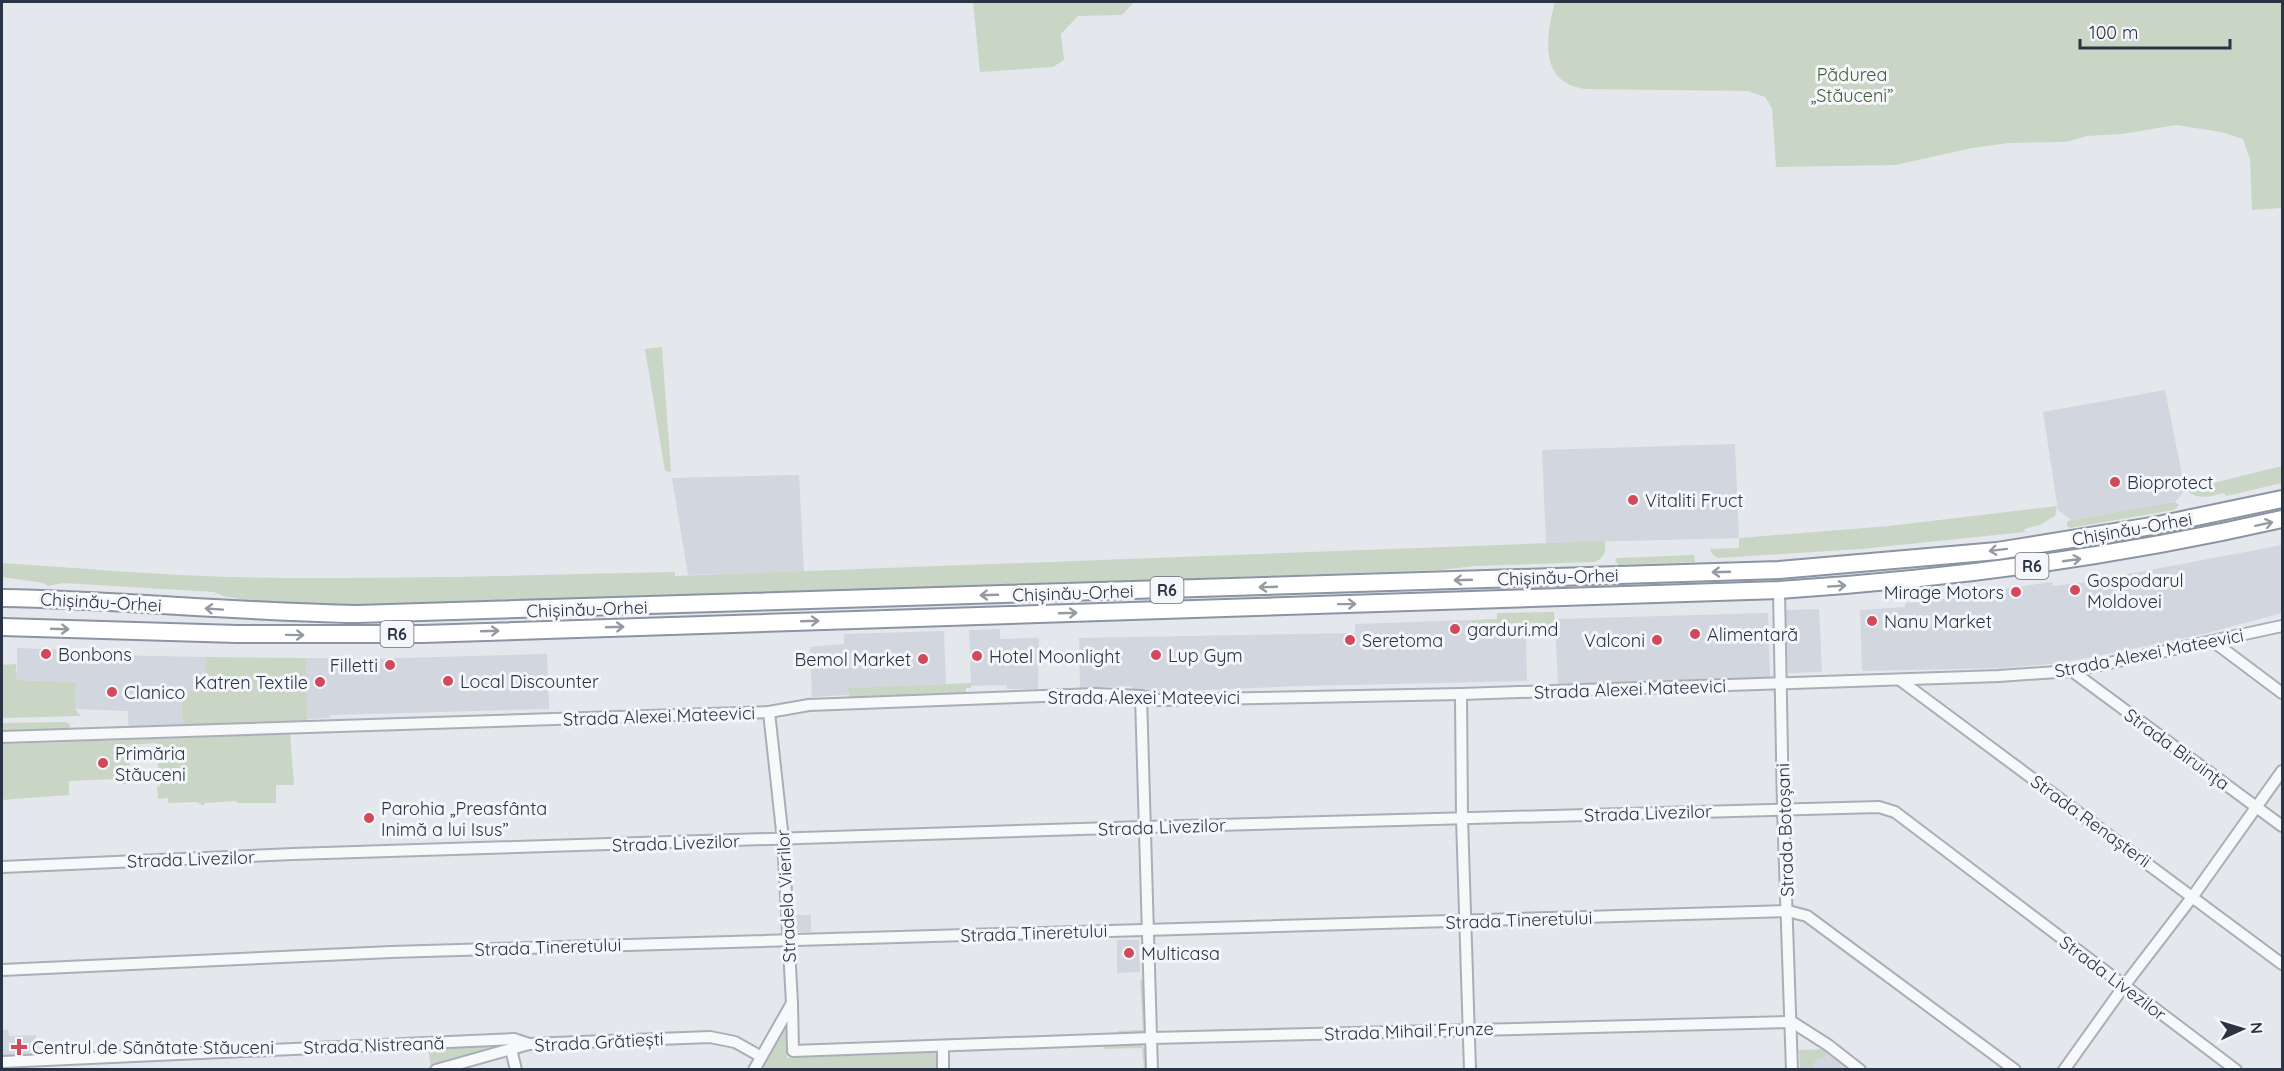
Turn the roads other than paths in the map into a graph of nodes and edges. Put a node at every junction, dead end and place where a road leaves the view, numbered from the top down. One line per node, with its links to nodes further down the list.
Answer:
1 (2283, 499): 4 (highway, Chișinău-Orhei / R6, one-way to 4)
2 (2283, 519): 3 (highway, Chișinău-Orhei / R6, one-way to 2)
3 (1779, 590): 6 (highway, Chișinău-Orhei / R6, one-way to 3); 10 (street, Strada Botoșani)
4 (2, 598)
5 (2283, 626): 7 (street, Strada Alexei Mateevici)
6 (2, 627)
7 (2214, 642): 8 (street, Strada Alexei Mateevici); 11 (street)
8 (2072, 671): 9 (street, Strada Alexei Mateevici); 17 (street, Strada Biruința)
9 (1900, 680): 10 (street, Strada Alexei Mateevici); 24 (street, Strada Renașterii)
10 (1781, 685): 12 (street, Strada Alexei Mateevici); 18 (street, Strada Botoșani)
11 (2283, 693)
12 (1461, 694): 13 (street, Strada Alexei Mateevici); 19 (street)
13 (1141, 696): 14 (street, Strada Alexei Mateevici); 21 (street)
14 (769, 712): 15 (street, Strada Alexei Mateevici); 22 (street, Stradela Vierilor)
15 (2, 737)
16 (2283, 771): 17 (street)
17 (2256, 806): 20 (street, Strada Biruința); 24 (street)
18 (1783, 809): 19 (street, Strada Livezilor); 25 (street, Strada Botoșani); 31 (street, Strada Livezilor)
19 (1462, 818): 21 (street, Strada Livezilor); 26 (street)
20 (2283, 826)
21 (1145, 827): 22 (street, Strada Livezilor); 27 (street)
22 (783, 840): 23 (street, Strada Livezilor); 28 (street, Stradela Vierilor)
23 (2, 867)
24 (2193, 897): 29 (street, Strada Renașterii); 31 (street)
25 (1788, 911): 26 (street, Strada Tineretului); 33 (street, Strada Botoșani); 49 (street, Strada Tineretului)
26 (1465, 921): 27 (street, Strada Tineretului); 34 (street)
27 (1148, 930): 28 (street, Strada Tineretului); 35 (street)
28 (789, 940): 30 (street, Strada Tineretului); 32 (street, Stradela Vierilor)
29 (2283, 964)
30 (2, 970)
31 (2124, 986): 50 (street); 51 (street, Strada Livezilor)
32 (792, 1003): 37 (street, Strada Mihail Frunze); 39 (street)
33 (1792, 1022): 34 (street, Strada Mihail Frunze); 47 (street, Strada Botoșani); 48 (street)
34 (1468, 1029): 35 (street, Strada Mihail Frunze); 46 (street)
35 (1152, 1038): 37 (street, Strada Mihail Frunze); 45 (street)
36 (529, 1044): 38 (street, Strada Grătiești); 39 (street, Strada Grătiești); 40 (street, Strada Nistreană)
37 (943, 1046): 44 (street)
38 (511, 1049): 41 (street, Strada Grătiești); 42 (street)
39 (760, 1056): 43 (street)
40 (2, 1062)
41 (436, 1070)
42 (516, 1070)
43 (754, 1070)
44 (943, 1070)
45 (1152, 1070)
46 (1470, 1070)
47 (1792, 1070)
48 (1860, 1070)
49 (2014, 1070)
50 (2064, 1070)
51 (2236, 1070)

